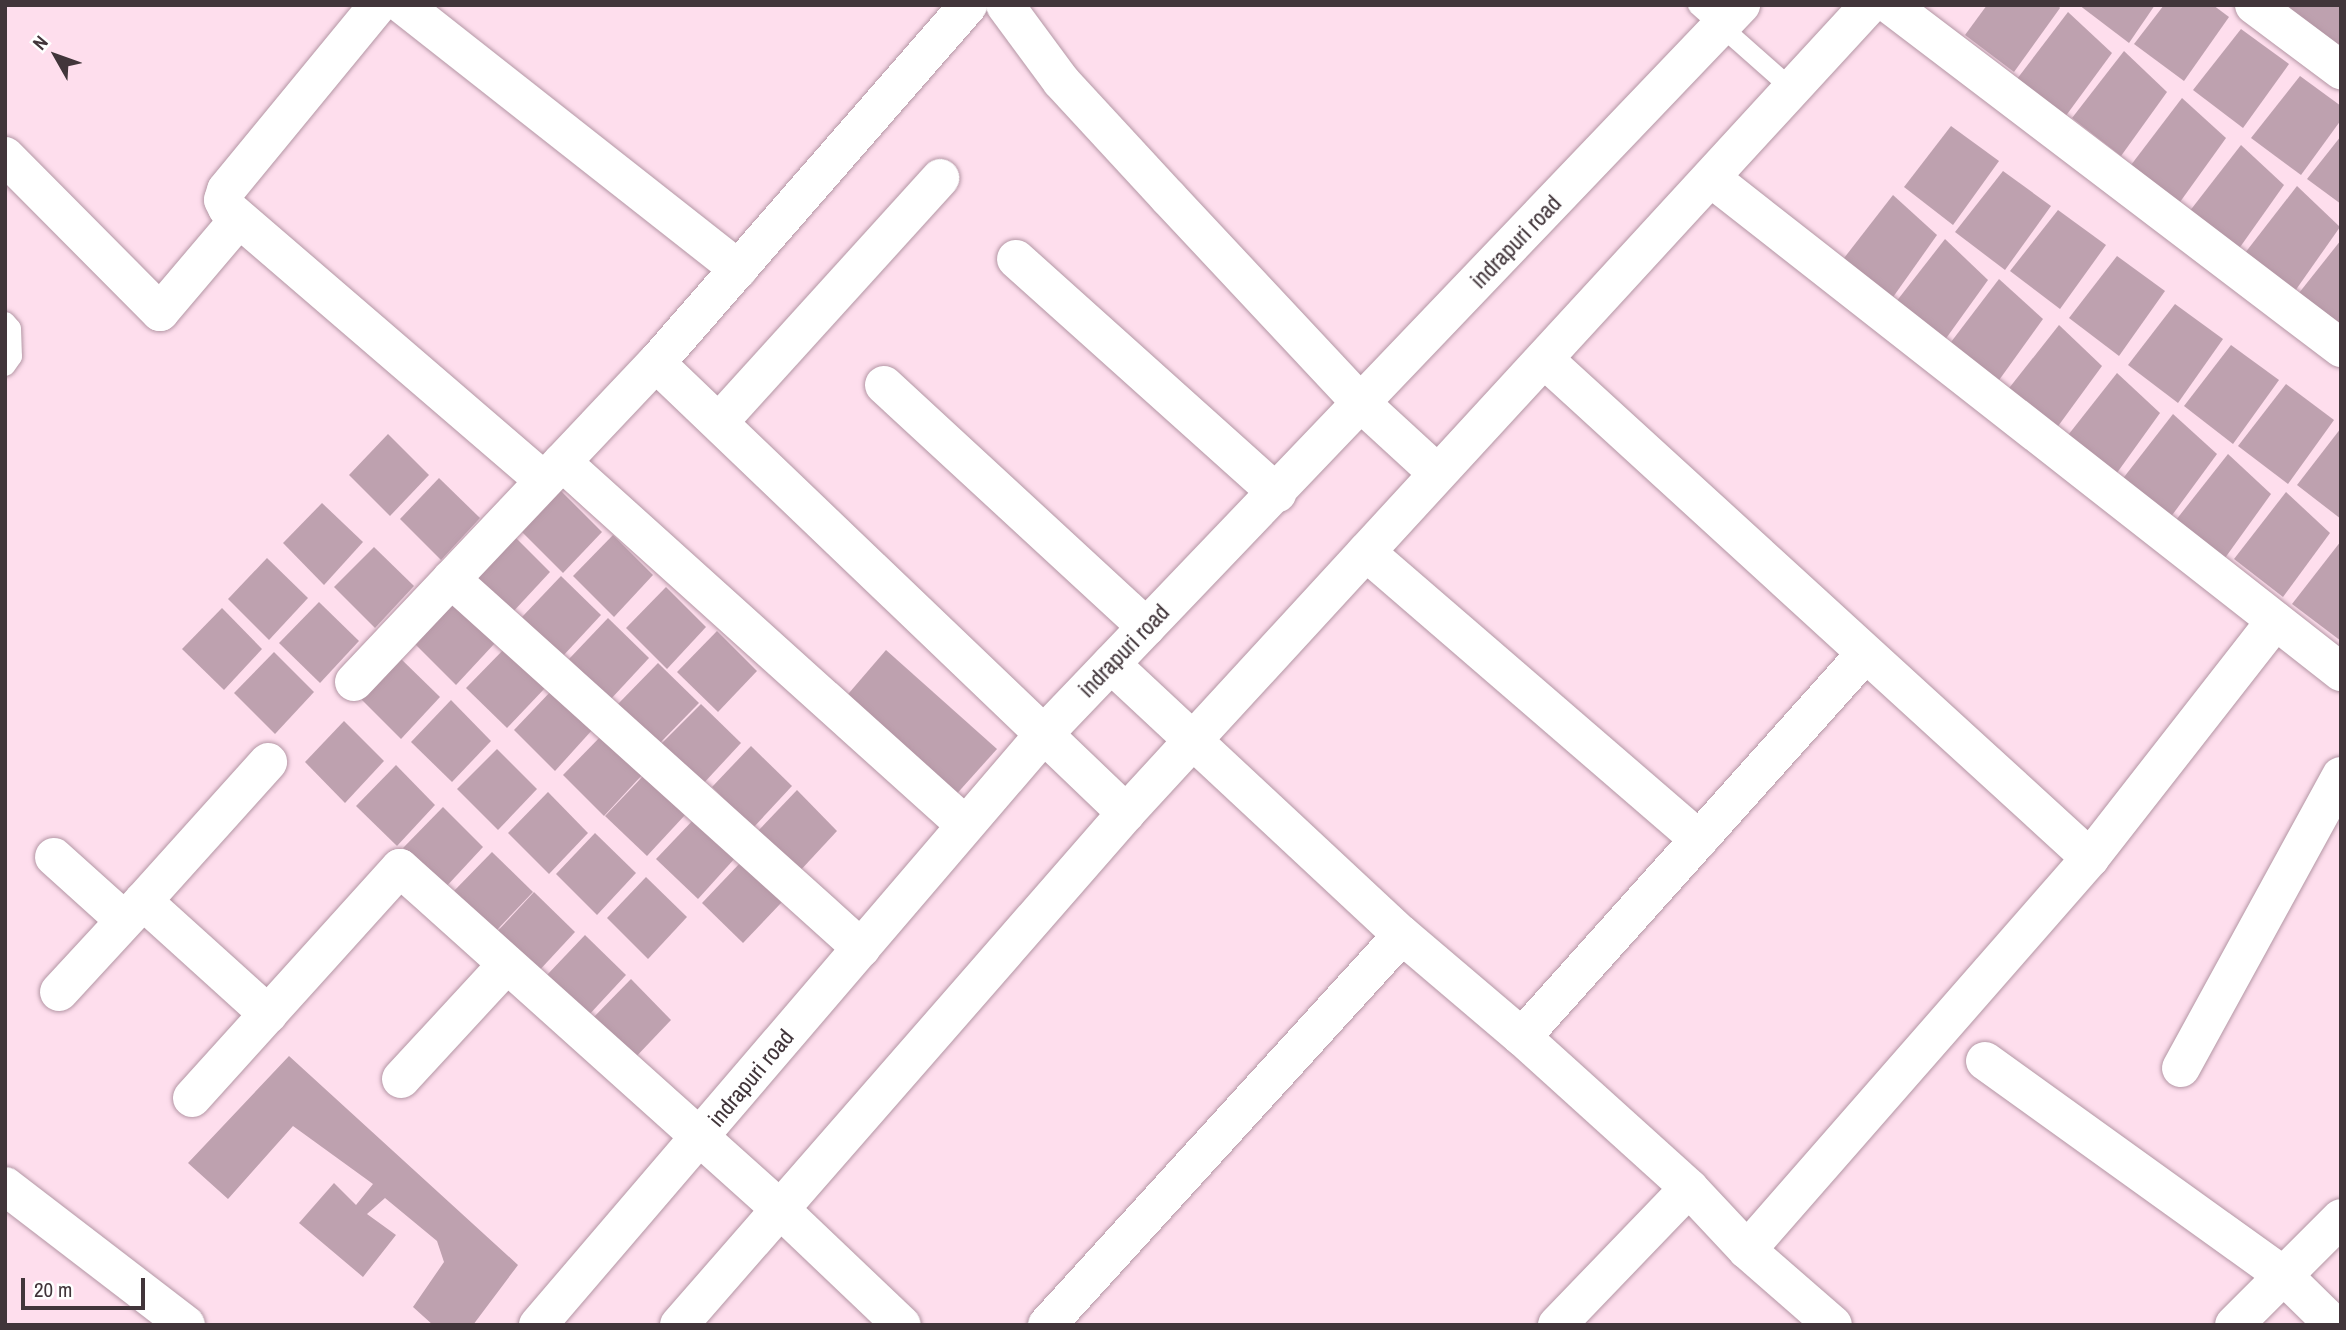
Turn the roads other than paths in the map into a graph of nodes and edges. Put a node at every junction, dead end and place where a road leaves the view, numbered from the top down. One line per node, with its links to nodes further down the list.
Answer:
1 (379, 5): 14 (street)
2 (403, 5): 16 (street)
3 (968, 5): 16 (street)
4 (1005, 5): 23 (street)
5 (1869, 5): 10 (street)
6 (1890, 5): 18 (street)
7 (2254, 5): 9 (street)
8 (1720, 12): 10 (lane); 23 (street, indrapuri road)
9 (2341, 70)
10 (1792, 89): 13 (street)
11 (5, 156): 14 (street)
12 (940, 178): 24 (street)
13 (1710, 178): 19 (street); 30 (street)
14 (239, 219): 25 (street)
15 (1016, 260): 27 (street)
16 (738, 269): 20 (street)
17 (5, 321): 21 (lane)
18 (2341, 348)
19 (1544, 359): 26 (street); 32 (street)
20 (656, 363): 24 (street); 25 (street)
21 (5, 366)
22 (884, 385): 31 (street)
23 (1362, 404): 26 (street); 27 (street, indrapuri road)
24 (720, 421): 36 (street)
25 (553, 472): 29 (street); 41 (street)
26 (1436, 472): 28 (street)
27 (1277, 493): 31 (street, indrapuri road)
28 (1366, 552): 37 (street); 42 (street)
29 (452, 579): 35 (street); 47 (street)
30 (2276, 621): 34 (street); 44 (street)
31 (1146, 627): 33 (street, indrapuri road)
32 (1865, 654): 42 (street); 44 (street)
33 (1111, 664): 36 (street, indrapuri road); 37 (street)
34 (2341, 672)
35 (354, 682)
36 (1044, 734): 40 (street); 41 (street, indrapuri road)
37 (1192, 741): 40 (street); 46 (street)
38 (268, 762): 45 (street)
39 (2341, 776): 53 (street)
40 (1126, 813): 59 (street)
41 (965, 825): 47 (street, indrapuri road)
42 (1699, 839): 51 (street)
43 (54, 857): 45 (street)
44 (2090, 858): 61 (street)
45 (134, 911): 49 (street); 50 (street)
46 (1402, 935): 51 (street); 67 (street)
47 (861, 948): 56 (street, indrapuri road)
48 (507, 964): 50 (street); 54 (street); 56 (street)
49 (59, 992)
50 (268, 1014): 55 (street)
51 (1522, 1037): 58 (street)
52 (1985, 1061): 62 (street)
53 (2181, 1068)
54 (401, 1079)
55 (192, 1098)
56 (700, 1137): 59 (street); 64 (street, indrapuri road)
57 (5, 1186): 63 (street)
58 (1689, 1188): 61 (street); 68 (street)
59 (780, 1209): 65 (street); 66 (street)
60 (2341, 1218): 62 (street)
61 (1748, 1250): 69 (street)
62 (2284, 1276): 70 (street); 71 (street)
63 (187, 1325)
64 (538, 1325)
65 (679, 1325)
66 (902, 1325)
67 (1046, 1325)
68 (1557, 1325)
69 (1833, 1325)
70 (2234, 1325)
71 (2334, 1325)

